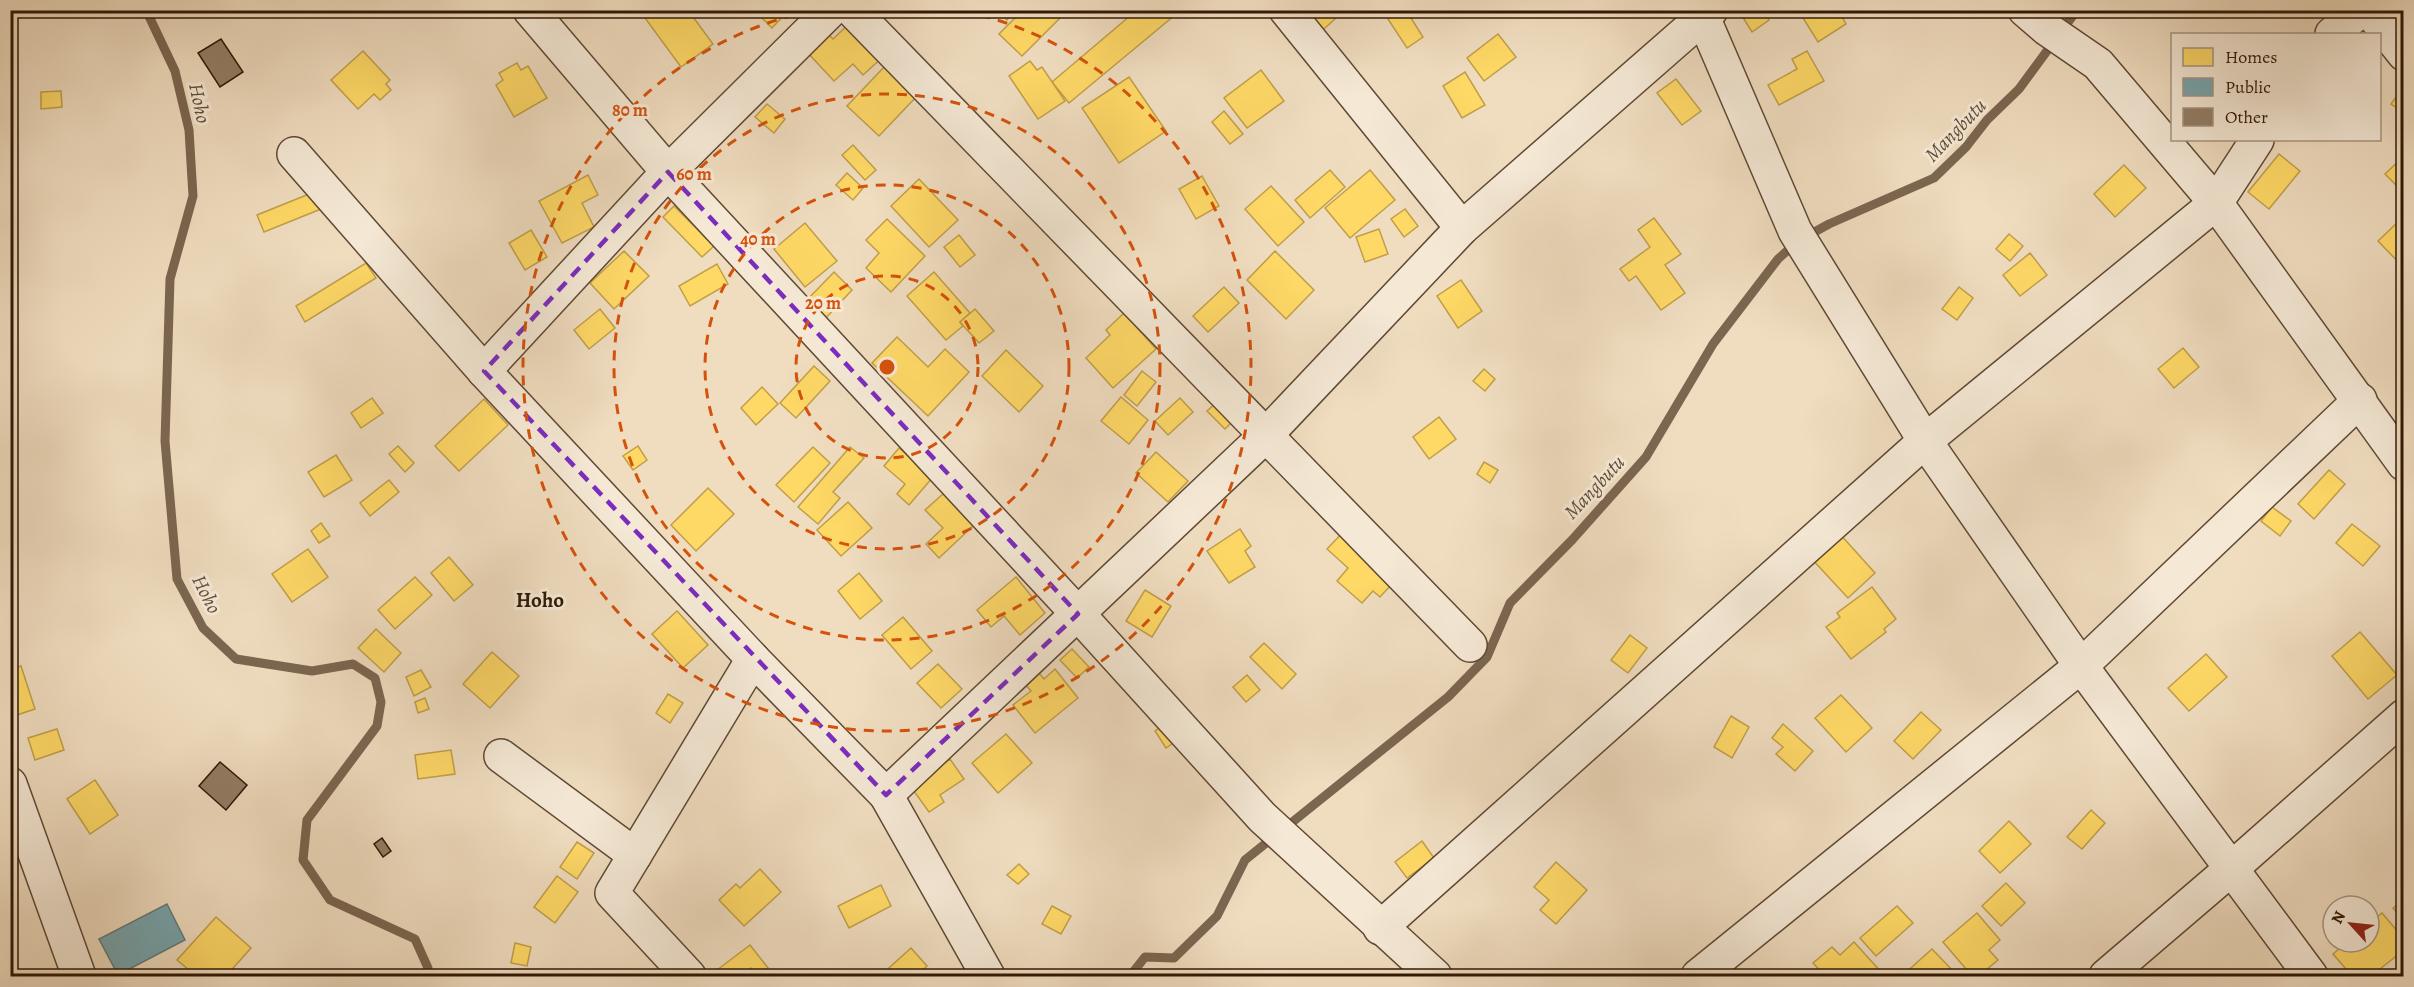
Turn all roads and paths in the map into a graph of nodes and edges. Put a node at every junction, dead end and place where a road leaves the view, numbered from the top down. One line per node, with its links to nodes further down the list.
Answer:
1 (530, 10): 13 (street)
2 (831, 10): 13 (street)
3 (852, 10): 18 (street)
4 (1286, 10): 15 (street)
5 (2361, 10): 9 (street)
6 (2369, 10): 10 (street)
7 (1704, 13): 15 (street); 19 (street)
8 (2046, 27): 14 (street)
9 (2333, 33)
10 (2403, 54)
11 (2256, 141): 14 (street)
12 (294, 154): 16 (street)
13 (668, 172): 16 (street); 21 (street)
14 (2216, 203): 17 (street); 19 (street)
15 (1462, 228): 18 (street)
16 (484, 371): 23 (street)
17 (2360, 400): 20 (street); 24 (street)
18 (1265, 436): 21 (street); 22 (street)
19 (1925, 441): 24 (street); 31 (street)
20 (2403, 464)
21 (1078, 614): 28 (street); 31 (street)
22 (1470, 645)
23 (753, 659): 28 (street); 29 (street)
24 (2081, 666): 30 (street); 36 (street)
25 (2403, 716): 30 (street)
26 (501, 756): 29 (street)
27 (10, 784): 32 (street)
28 (886, 795): 34 (street)
29 (634, 855): 33 (street)
30 (2231, 869): 37 (street); 38 (street)
31 (1380, 928): 35 (street)
32 (79, 976)
33 (689, 976)
34 (988, 976)
35 (1435, 976)
36 (1698, 976)
37 (2106, 976)
38 (2311, 976)

